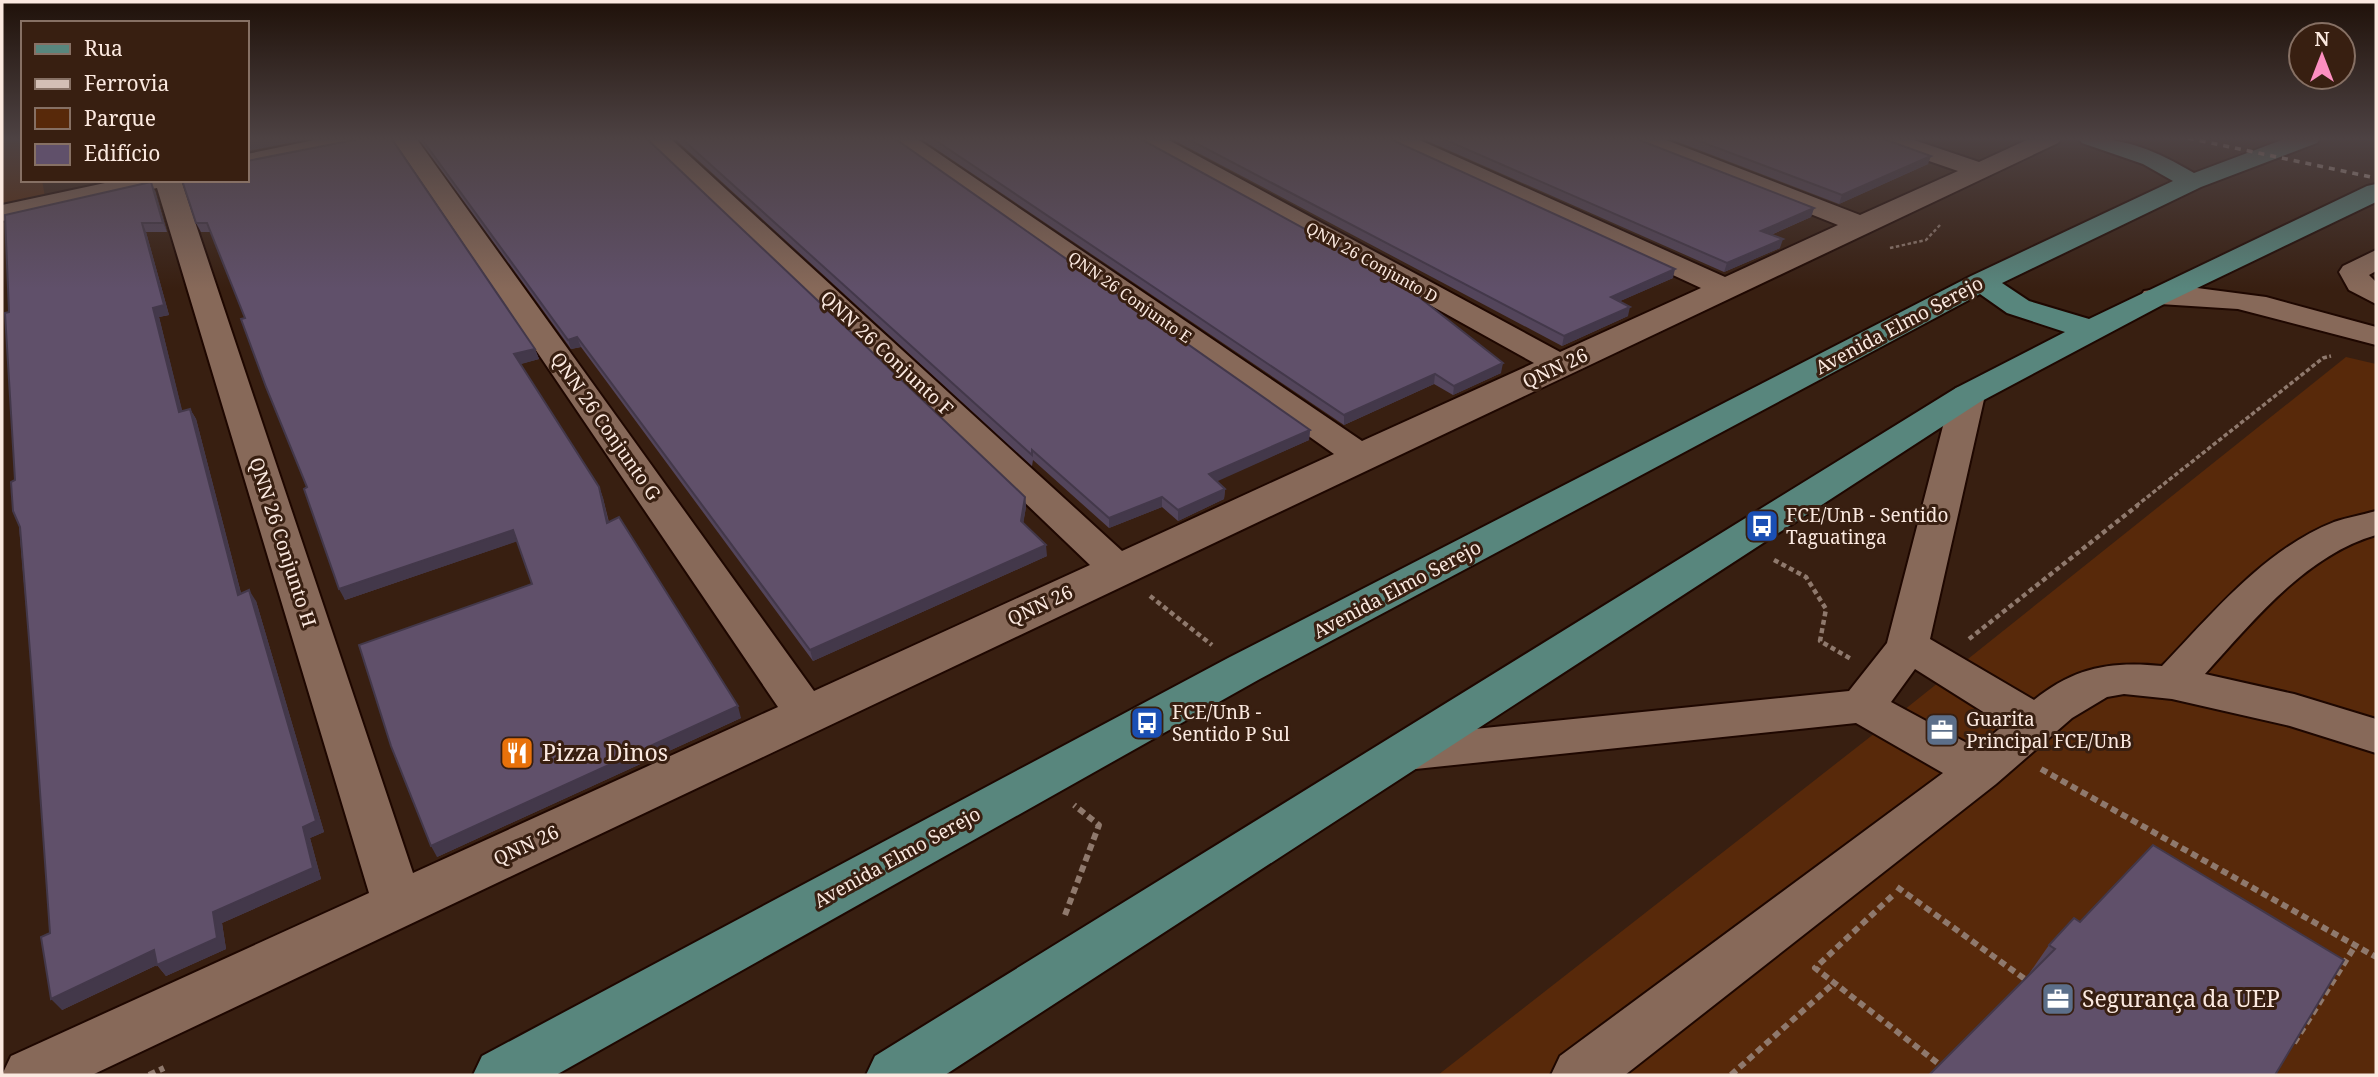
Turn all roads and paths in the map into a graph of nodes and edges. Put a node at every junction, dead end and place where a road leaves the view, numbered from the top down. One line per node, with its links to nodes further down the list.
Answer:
1 (118, 188): 12 (street)
2 (171, 188): 38 (street, QNN 26 Conjunto H)
3 (439, 188): 31 (street, QNN 26 Conjunto G)
4 (710, 188): 27 (street, QNN 26 Conjunto F)
5 (973, 188): 24 (street, QNN 26 Conjunto E)
6 (1239, 188): 22 (street, QNN 26 Conjunto D)
7 (1506, 188): 16 (street)
8 (1768, 188): 13 (street)
9 (1940, 188): 13 (street, QNN 26)
10 (2177, 188): 15 (main road, Avenida Elmo Serejo)
11 (2376, 192): 18 (main road)
12 (2, 213)
13 (1861, 225): 16 (street, QNN 26)
14 (2376, 259): 17 (street)
15 (1981, 282): 19 (main road); 35 (main road, Avenida Elmo Serejo)
16 (1726, 288): 22 (street, QNN 26)
17 (2376, 295)
18 (2155, 297): 19 (main road); 20 (street)
19 (2091, 330): 23 (main road)
20 (2376, 336)
21 (2342, 352): 29 (path)
22 (1561, 365): 24 (street, QNN 26)
23 (1968, 395): 29 (street); 34 (main road)
24 (1360, 456): 27 (street, QNN 26)
25 (2376, 523): 30 (street)
26 (1764, 555): 29 (path)
27 (1129, 579): 28 (path); 31 (street, QNN 26)
28 (1214, 646)
29 (1898, 673): 33 (street); 33 (street); 34 (street)
30 (2172, 683): 32 (street); 33 (street)
31 (807, 715): 38 (street, QNN 26)
32 (2376, 736)
33 (2006, 747): 36 (street); 39 (path)
34 (1406, 753): 42 (main road)
35 (1002, 800): 42 (path); 46 (main road, Avenida Elmo Serejo)
36 (1860, 859): 37 (path); 48 (street)
37 (1900, 888): 41 (path); 43 (path)
38 (398, 904): 45 (street, QNN 26)
39 (2355, 946): 40 (path); 44 (path)
40 (2376, 957)
41 (1834, 983): 49 (path); 50 (path)
42 (1038, 984): 47 (main road)
43 (2031, 984)
44 (2289, 1052)
45 (31, 1075)
46 (502, 1075)
47 (895, 1075)
48 (1580, 1075)
49 (1731, 1075)
50 (1954, 1075)

